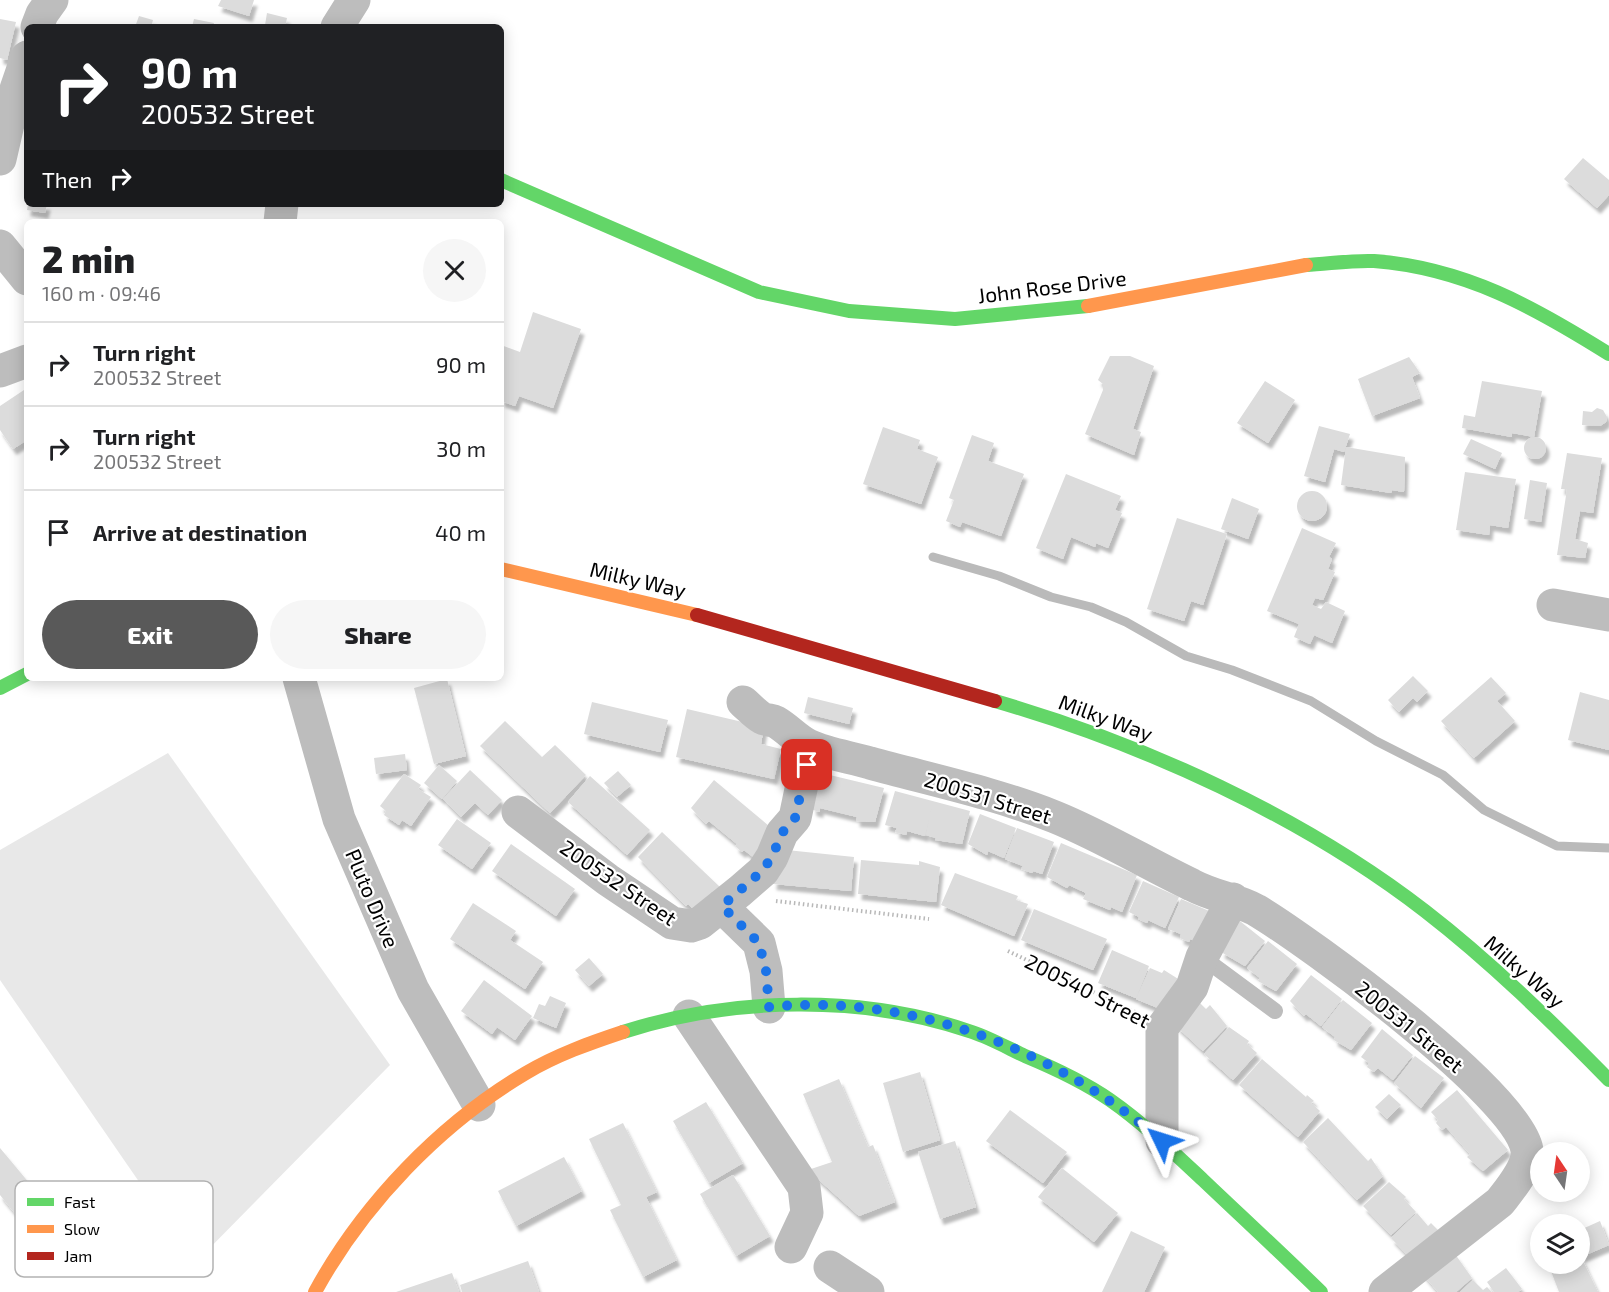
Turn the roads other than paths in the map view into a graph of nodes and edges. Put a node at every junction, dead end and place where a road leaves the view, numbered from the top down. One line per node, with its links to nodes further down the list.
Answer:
1 (52, 0): 3 (street)
2 (354, 0): 4 (street)
3 (38, 24)
4 (339, 24)
5 (24, 66): 6 (street)
6 (0, 159)
7 (504, 181): 10 (street, John Rose Drive)
8 (0, 246): 9 (street)
9 (24, 275)
10 (1609, 354)
11 (24, 362): 12 (street)
12 (0, 371)
13 (504, 570): 28 (street, Milky Way)
14 (1553, 605): 15 (street)
15 (1609, 615)
16 (24, 676): 18 (street)
17 (299, 681): 29 (street, Pluto Drive)
18 (0, 688)
19 (743, 702): 20 (street, 200531 Street)
20 (810, 746): 22 (street, 200532 Street); 23 (street, 200531 Street)
21 (518, 812): 22 (street, 200532 Street)
22 (731, 898): 25 (street)
23 (1233, 899): 24 (street); 36 (street, 200531 Street)
24 (1202, 957): 26 (lane); 30 (street, 200540 Street)
25 (769, 1007): 27 (street); 30 (street)
26 (1275, 1011)
27 (689, 1016): 29 (street); 31 (street)
28 (1609, 1080)
29 (478, 1105): 33 (street)
30 (1162, 1141): 35 (street)
31 (791, 1246)
32 (830, 1267): 34 (street)
33 (315, 1292)
34 (868, 1292)
35 (1321, 1292)
36 (1385, 1292)

